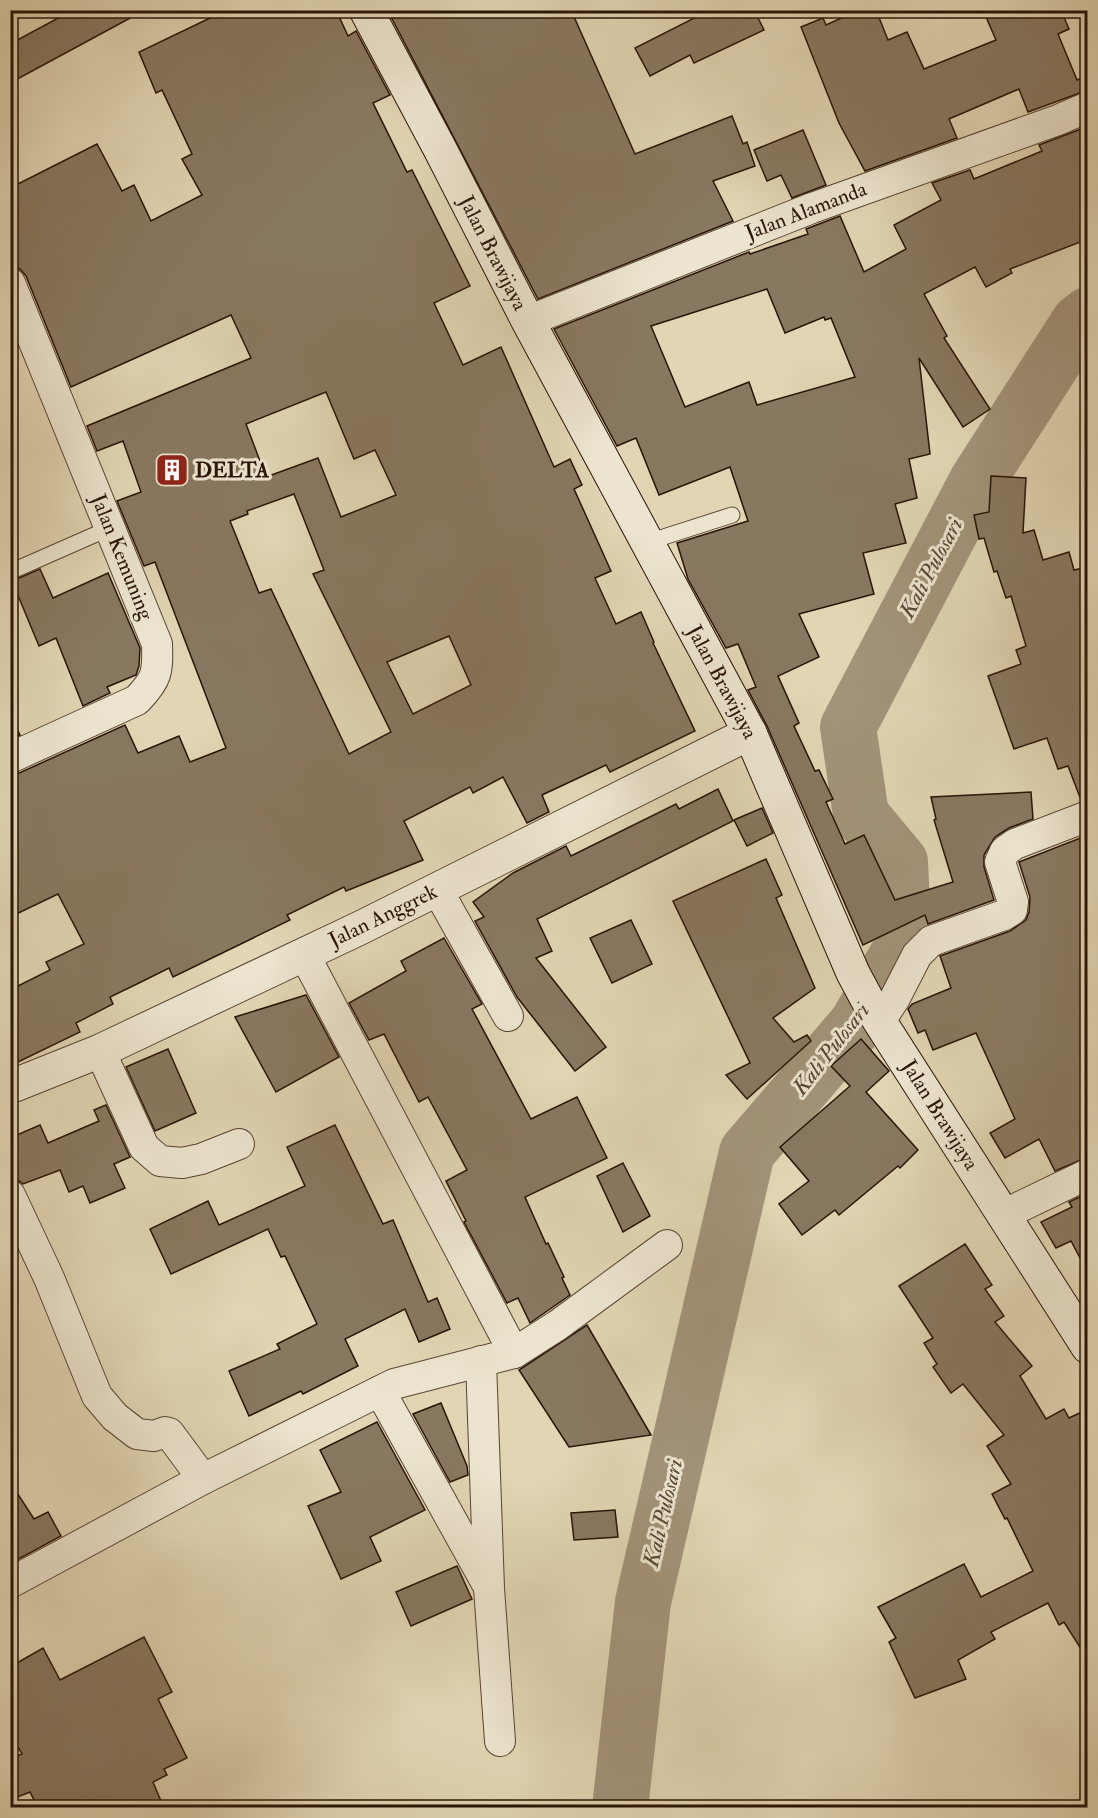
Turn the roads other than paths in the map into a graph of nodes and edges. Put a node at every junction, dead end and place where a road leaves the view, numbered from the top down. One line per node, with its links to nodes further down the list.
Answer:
1 (366, 11): 4 (main road, Jalan Brawijaya)
2 (1088, 107): 4 (street, Jalan Alamanda)
3 (10, 283): 6 (street, Jalan Kemuning)
4 (528, 321): 7 (main road, Jalan Brawijaya)
5 (732, 515): 7 (lane)
6 (110, 528): 8 (lane); 10 (street, Jalan Kemuning)
7 (648, 542): 9 (main road, Jalan Brawijaya)
8 (10, 572)
9 (750, 733): 12 (main road, Jalan Anggrek); 15 (main road, Jalan Brawijaya)
10 (10, 758)
11 (1088, 816): 15 (street)
12 (437, 889): 13 (main road, Jalan Anggrek); 14 (street)
13 (304, 954): 16 (main road, Jalan Anggrek); 24 (street)
14 (508, 1016)
15 (878, 1018): 21 (main road, Jalan Brawijaya)
16 (100, 1051): 17 (main road, Jalan Anggrek); 18 (street)
17 (10, 1087)
18 (239, 1144)
19 (1088, 1174): 21 (street)
20 (10, 1195): 27 (street)
21 (1003, 1215): 23 (main road, Jalan Brawijaya)
22 (667, 1245): 24 (street)
23 (1088, 1347)
24 (514, 1353): 25 (street)
25 (481, 1361): 26 (street); 29 (street)
26 (380, 1391): 27 (street); 29 (street)
27 (203, 1479): 28 (street)
28 (10, 1583)
29 (489, 1588): 30 (street)
30 (500, 1741)

